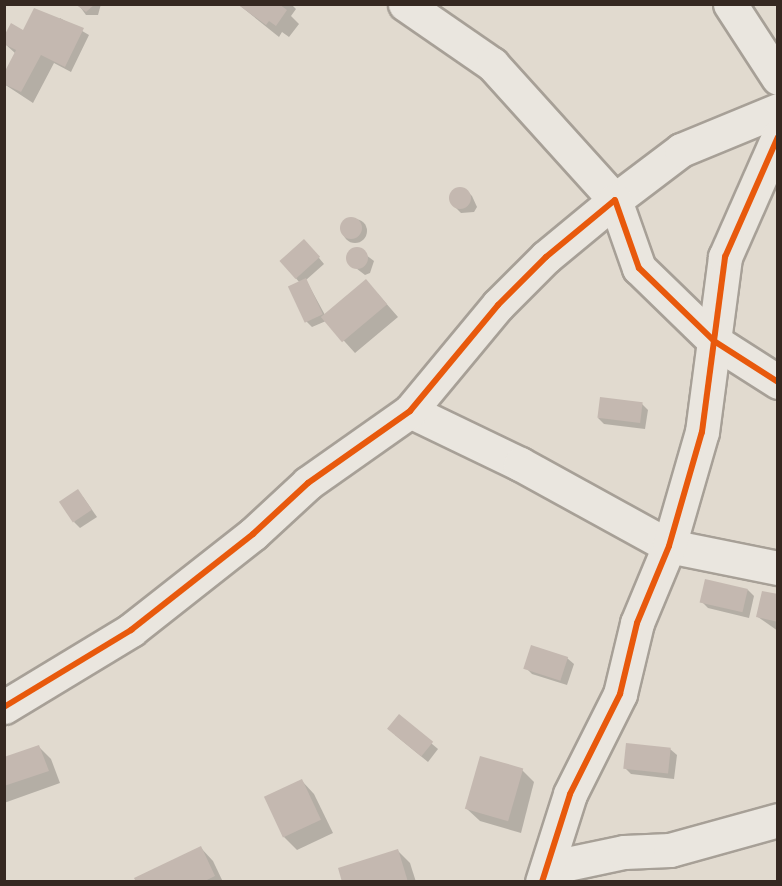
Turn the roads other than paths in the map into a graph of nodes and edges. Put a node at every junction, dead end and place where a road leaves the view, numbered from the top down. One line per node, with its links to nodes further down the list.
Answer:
1 (405, 4): 6 (street)
2 (730, 4): 3 (street)
3 (777, 78)
4 (777, 110): 6 (street)
5 (777, 137): 7 (street)
6 (615, 200): 7 (street); 9 (street)
7 (714, 341): 8 (street); 10 (street)
8 (777, 382)
9 (410, 411): 10 (street); 12 (street)
10 (669, 546): 11 (street); 14 (street)
11 (777, 568)
12 (4, 707)
13 (777, 820): 14 (street)
14 (545, 875)

